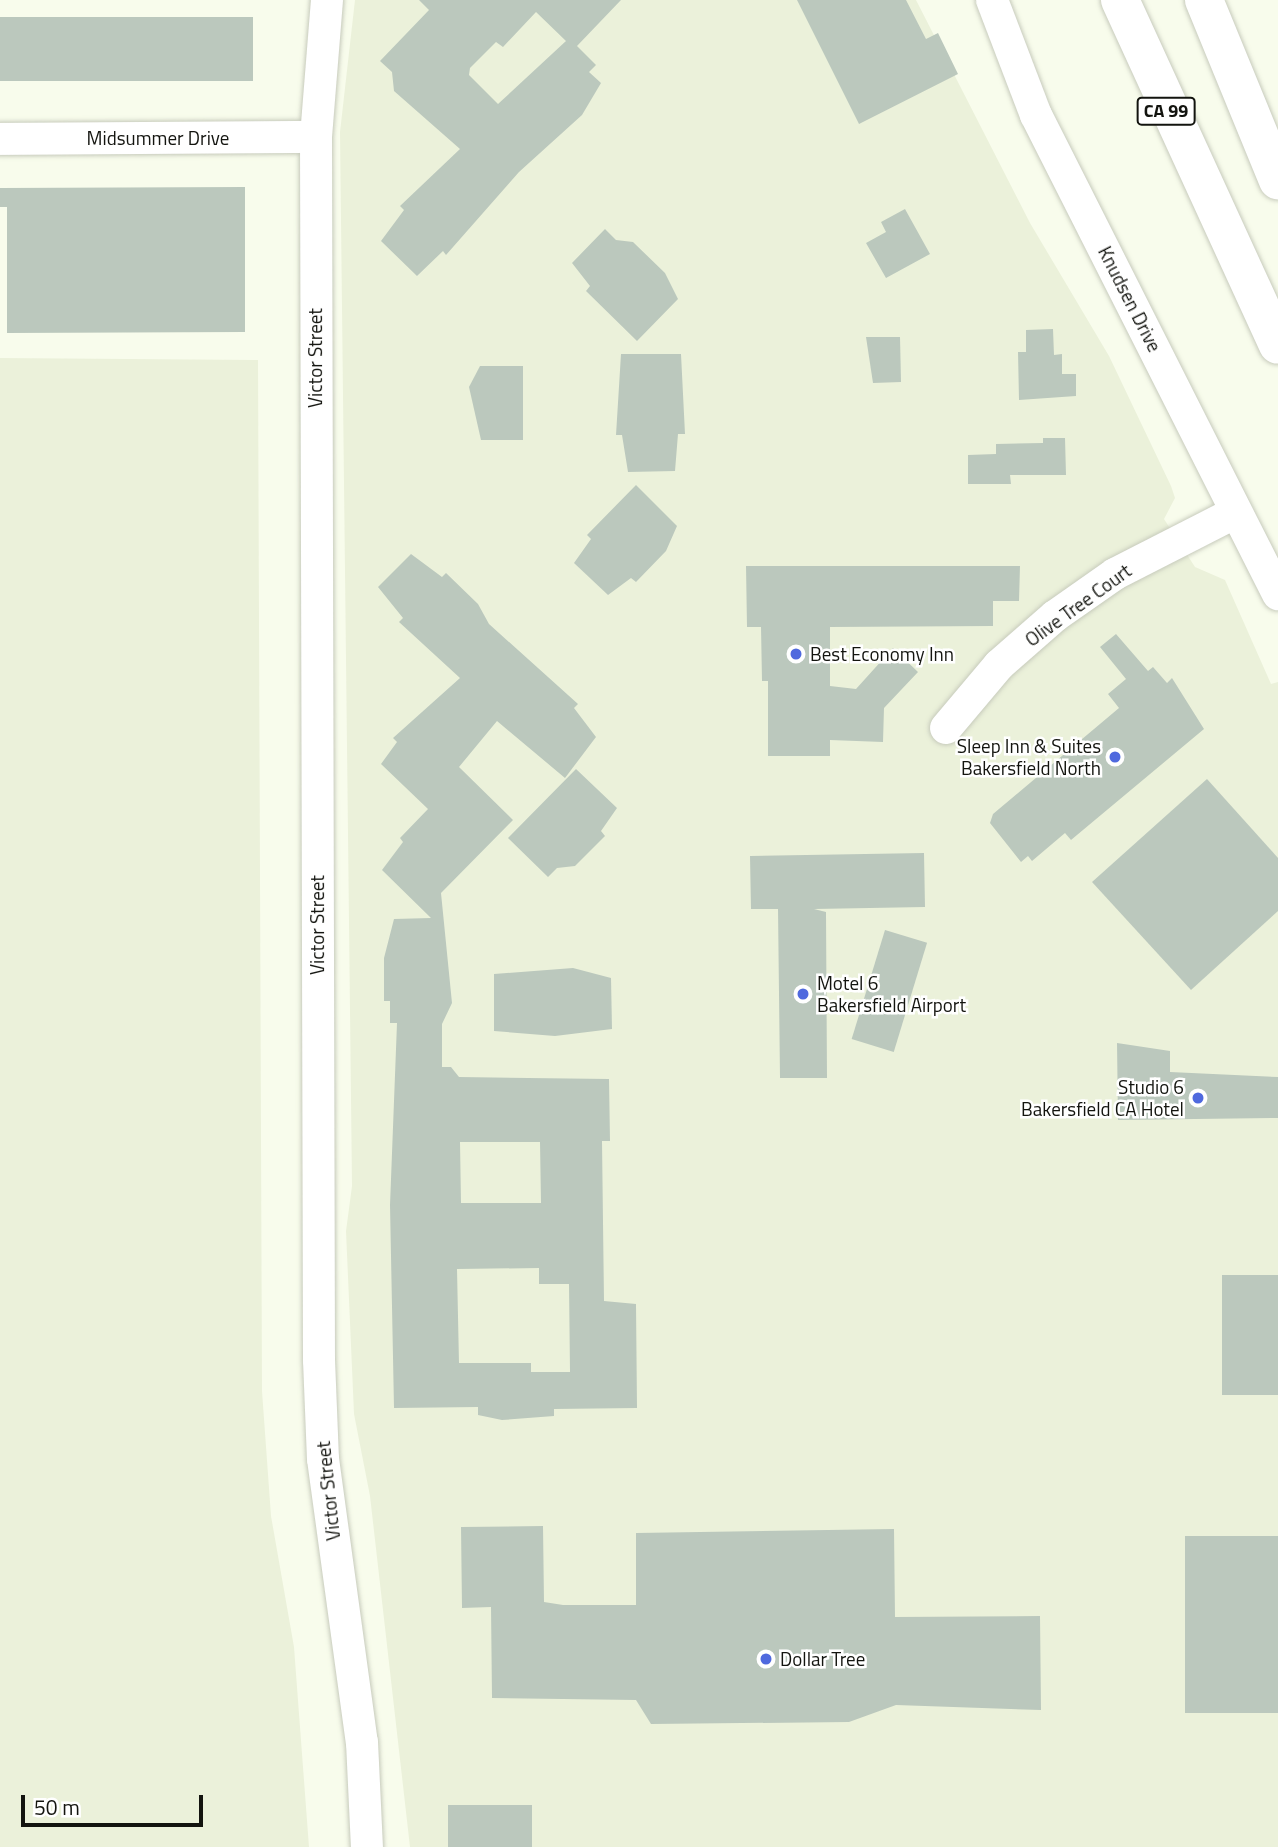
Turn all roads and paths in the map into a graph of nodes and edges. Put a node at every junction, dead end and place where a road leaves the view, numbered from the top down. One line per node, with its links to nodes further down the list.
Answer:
1 (327, 0): 5 (street, Victor Street)
2 (992, 0): 9 (street, Knudsen Drive)
3 (1119, 0): 8 (highway, CA 99)
4 (1204, 0): 7 (highway)
5 (316, 137): 6 (street, Midsummer Drive); 12 (street, Victor Street)
6 (0, 139)
7 (1278, 180)
8 (1278, 345)
9 (1234, 513): 10 (street, Knudsen Drive); 11 (street, Olive Tree Court)
10 (1278, 594)
11 (946, 728)
12 (367, 1847)

